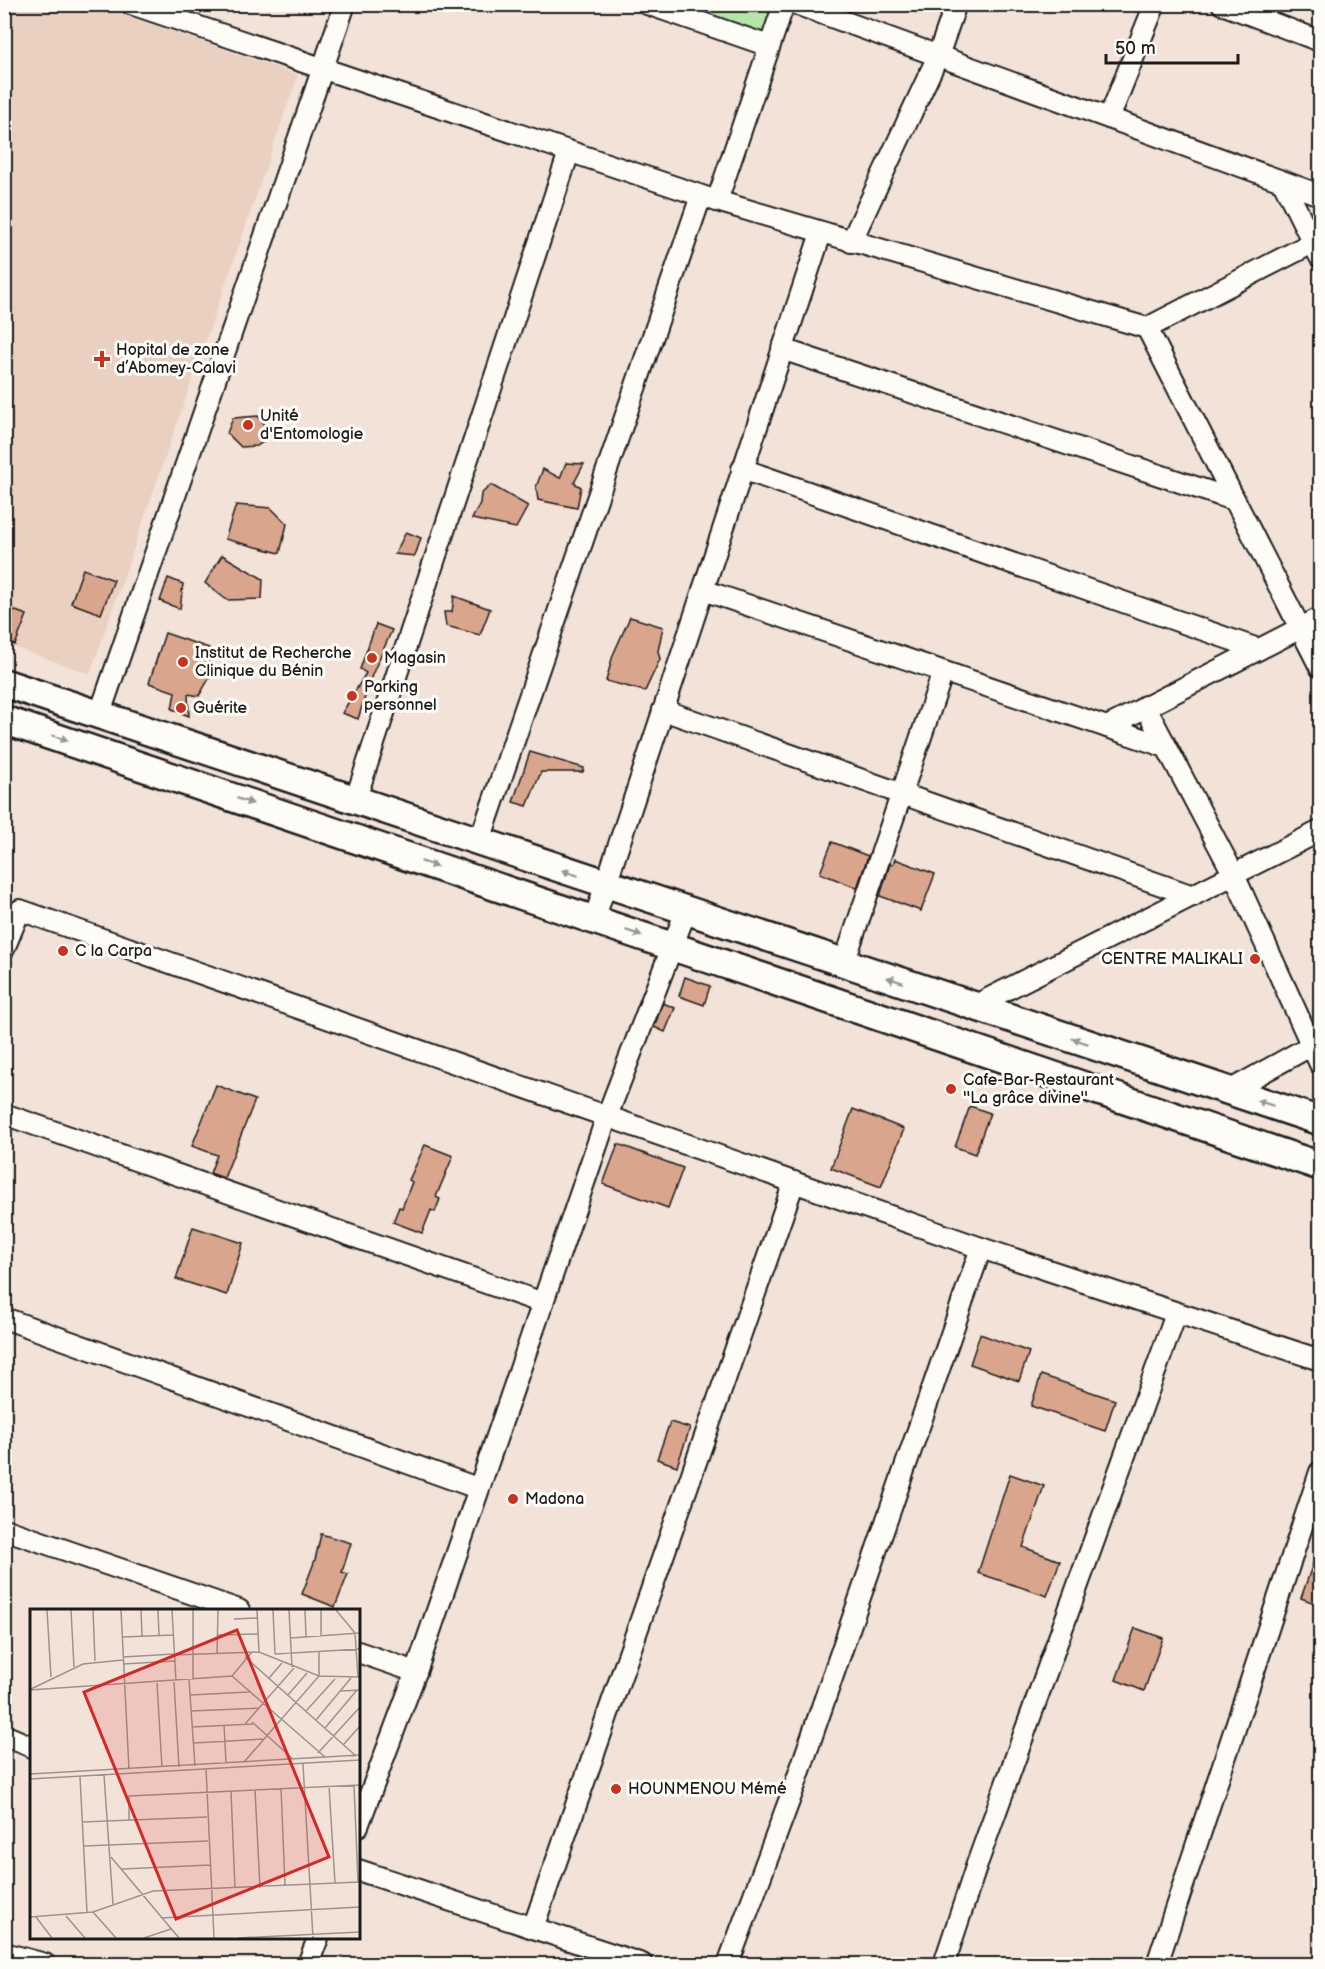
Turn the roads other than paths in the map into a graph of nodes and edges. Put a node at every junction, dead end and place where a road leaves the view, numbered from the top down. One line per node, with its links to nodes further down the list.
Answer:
1 (131, 4): 12 (street)
2 (345, 4): 12 (street)
3 (647, 4): 10 (street)
4 (784, 4): 10 (street)
5 (796, 4): 11 (street)
6 (956, 4): 11 (street)
7 (1155, 4): 13 (street)
8 (1222, 4): 9 (street)
9 (1320, 41)
10 (769, 46): 17 (street)
11 (938, 56): 13 (street); 19 (street)
12 (323, 70): 14 (street); 34 (street)
13 (1109, 118): 15 (street)
14 (569, 152): 17 (street); 39 (street)
15 (1283, 182): 16 (street); 20 (street)
16 (1320, 195)
17 (709, 198): 18 (street); 41 (street)
18 (820, 233): 19 (street); 22 (street)
19 (851, 242): 21 (street)
20 (1318, 247): 21 (street)
21 (1147, 328): 24 (street)
22 (782, 349): 23 (street); 24 (street)
23 (742, 470): 25 (street); 28 (street)
24 (1234, 500): 27 (street)
25 (703, 590): 30 (street); 33 (street)
26 (1320, 618): 27 (street)
27 (1300, 628): 28 (street); 29 (street)
28 (1258, 649): 32 (street)
29 (1320, 667)
30 (943, 672): 36 (street); 38 (street)
31 (4, 683): 34 (street)
32 (1145, 706): 36 (street); 37 (street)
33 (663, 710): 38 (street); 43 (street)
34 (99, 716): 39 (street)
35 (4, 720): 46 (street, one-way to 46)
36 (1107, 727): 37 (street)
37 (1166, 747): 42 (street)
38 (902, 793): 44 (street); 49 (street)
39 (355, 801): 41 (street)
40 (1320, 831): 42 (street)
41 (479, 843): 43 (street, one-way to 41)
42 (1234, 875): 44 (street); 51 (street)
43 (605, 884): 45 (street); 46 (street)
44 (1193, 896): 50 (street)
45 (686, 911): 47 (street); 49 (street)
46 (594, 920): 47 (street, one-way to 47)
47 (673, 946): 55 (street); 57 (street)
48 (4, 949): 55 (street)
49 (844, 963): 50 (street, one-way to 49)
50 (974, 1006): 53 (street, one-way to 50)
51 (1312, 1045): 52 (street); 53 (street)
52 (1320, 1064)
53 (1229, 1091): 56 (street, one-way to 53)
54 (4, 1114): 60 (street)
55 (607, 1116): 58 (street); 60 (street)
56 (1320, 1121)
57 (1320, 1166)
58 (794, 1182): 59 (street); 74 (street)
59 (981, 1248): 61 (street); 80 (street)
60 (543, 1303): 65 (street)
61 (1176, 1314): 63 (street); 81 (street)
62 (4, 1318): 65 (street)
63 (1320, 1360)
64 (1320, 1472): 82 (street)
65 (477, 1488): 69 (street)
66 (4, 1529): 67 (street)
67 (232, 1609)
68 (360, 1653): 69 (street)
69 (416, 1672): 72 (street)
70 (4, 1735): 71 (street)
71 (30, 1746)
72 (360, 1821)
73 (360, 1871): 74 (street)
74 (533, 1928): 79 (street)
75 (318, 1939): 78 (street)
76 (4, 1953): 77 (street)
77 (45, 1965)
78 (308, 1965)
79 (642, 1965)
80 (728, 1965)
81 (944, 1965)
82 (1157, 1965)

